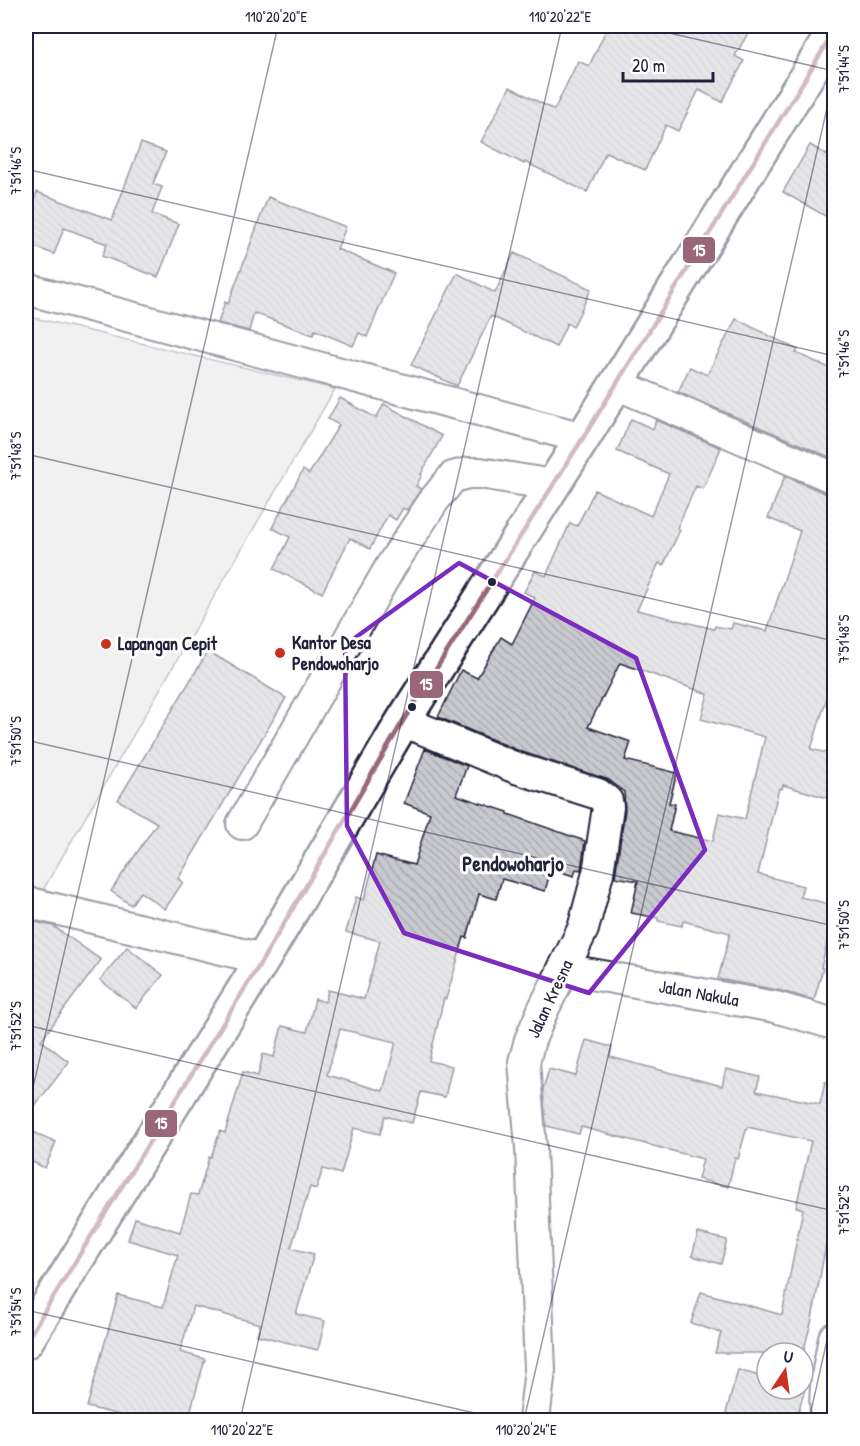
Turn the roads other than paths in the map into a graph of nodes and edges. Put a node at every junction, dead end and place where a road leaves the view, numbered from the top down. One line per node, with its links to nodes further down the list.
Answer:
1 (834, 32): 3 (main road)
2 (26, 289): 4 (street)
3 (616, 384): 4 (main road); 5 (street)
4 (583, 438): 6 (main road)
5 (834, 478)
6 (553, 485): 7 (main road); 8 (street)
7 (403, 721): 10 (main road); 11 (street, Jalan Kresna)
8 (242, 824)
9 (26, 902): 10 (street)
10 (263, 959): 14 (main road)
11 (563, 969): 12 (street, Jalan Nakula); 15 (street, Jalan Kresna)
12 (834, 1024)
13 (834, 1338): 16 (street)
14 (26, 1341)
15 (534, 1420)
16 (827, 1420)

